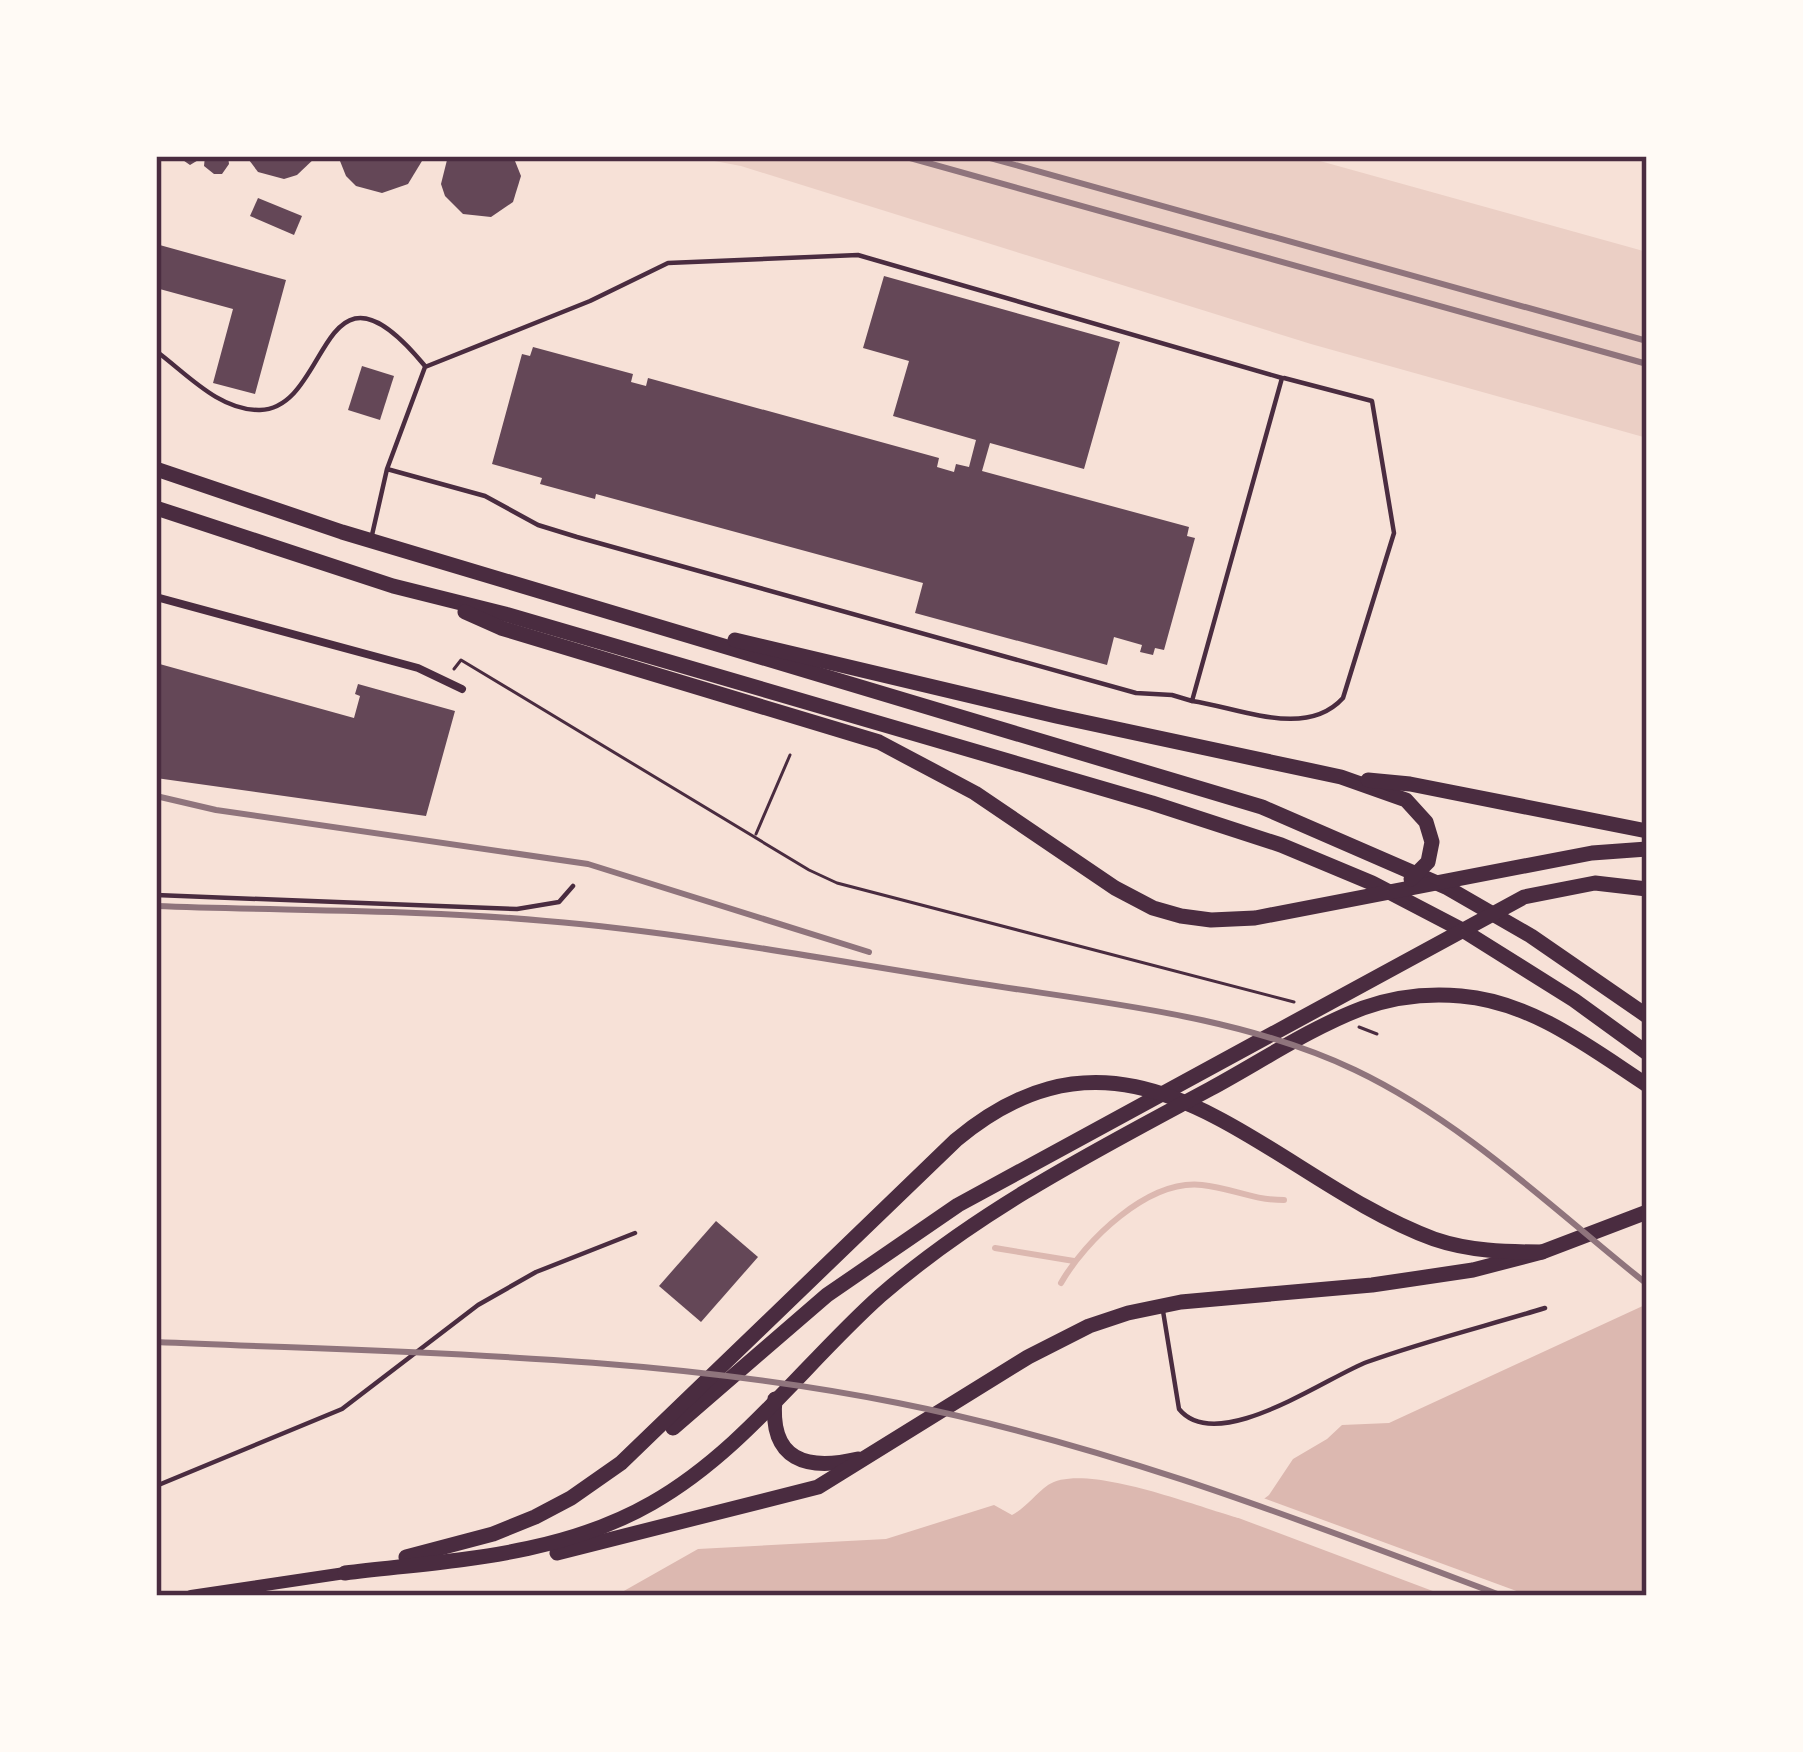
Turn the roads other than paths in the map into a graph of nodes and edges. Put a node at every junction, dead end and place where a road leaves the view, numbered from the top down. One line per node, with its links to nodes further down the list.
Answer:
1 (156, 351): 2 (lane)
2 (425, 367): 3 (lane); 4 (lane)
3 (1282, 378): 12 (lane); 12 (lane)
4 (387, 469): 7 (lane); 12 (lane)
5 (156, 470): 7 (highway)
6 (156, 508): 8 (highway)
7 (371, 541): 10 (highway)
8 (426, 596): 19 (highway); 21 (highway)
9 (156, 597): 11 (street)
10 (667, 626): 13 (highway); 20 (highway)
11 (462, 689)
12 (1192, 701)
13 (1341, 778): 14 (highway); 19 (highway)
14 (1647, 831)
15 (1647, 849): 19 (highway)
16 (573, 886): 18 (lane)
17 (1647, 889): 30 (highway)
18 (156, 895)
19 (1352, 898)
20 (1647, 1016)
21 (1647, 1053)
22 (1647, 1085): 28 (highway)
23 (1647, 1212): 25 (highway)
24 (635, 1233): 31 (lane)
25 (1542, 1252): 26 (highway); 30 (highway)
26 (1162, 1305): 27 (lane); 29 (highway)
27 (1545, 1308)
28 (775, 1400): 29 (highway); 32 (highway)
29 (872, 1455): 32 (highway)
30 (621, 1462): 32 (highway)
31 (156, 1486)
32 (345, 1573): 33 (main road)
33 (191, 1596)

